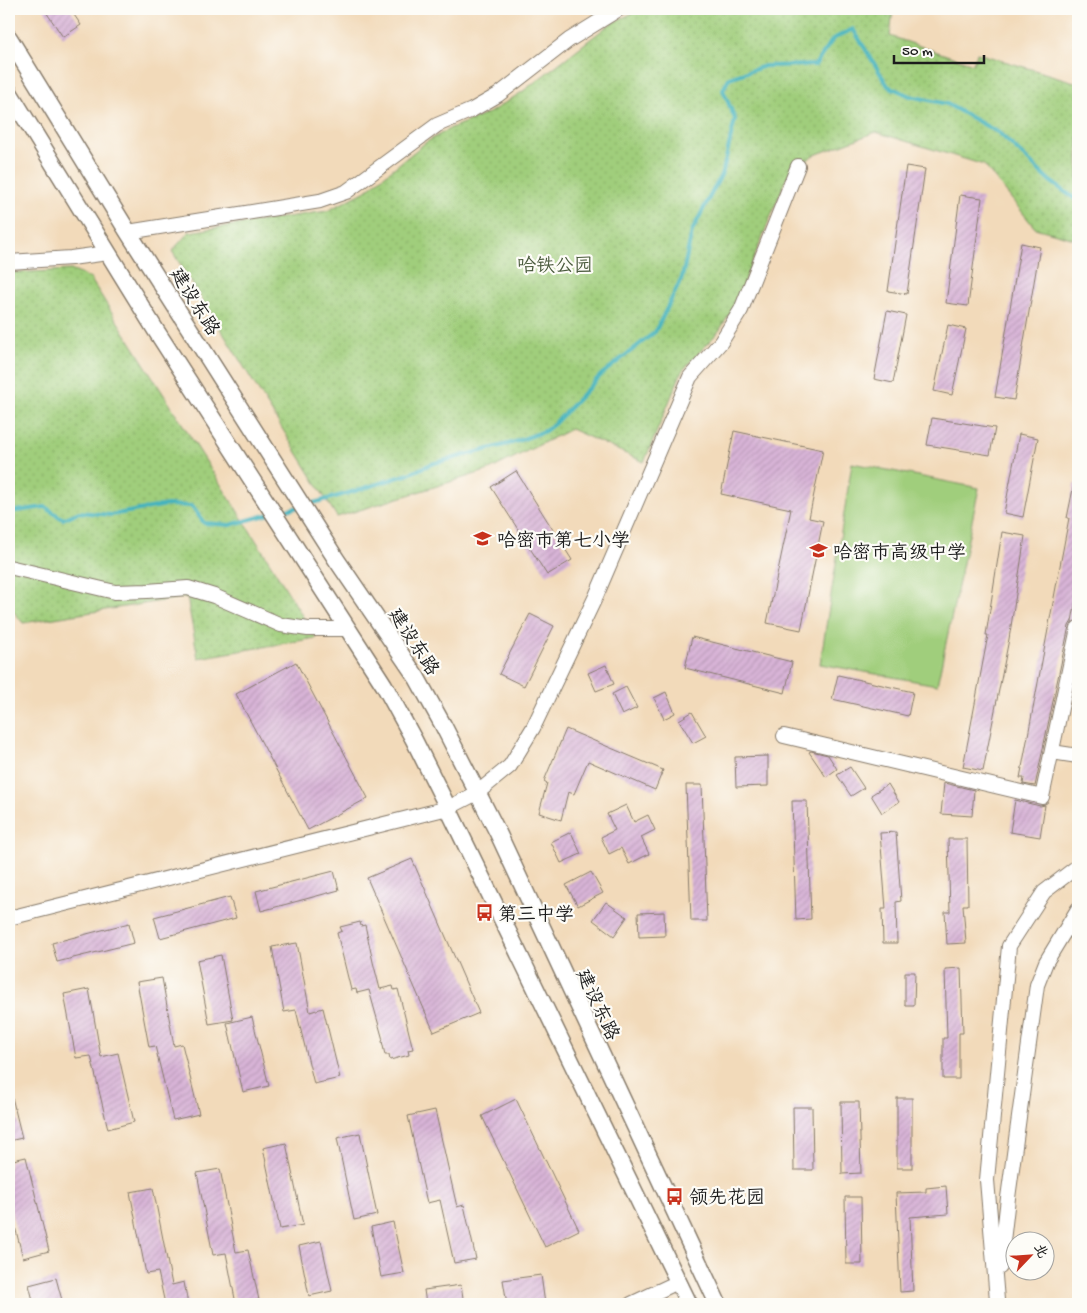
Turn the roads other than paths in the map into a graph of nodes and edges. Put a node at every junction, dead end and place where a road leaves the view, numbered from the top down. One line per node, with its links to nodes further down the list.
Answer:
1 (618, 9): 5 (street)
2 (9, 38): 5 (main road, 建设东路)
3 (9, 92): 6 (main road)
4 (798, 166): 14 (street)
5 (128, 232): 14 (main road, 建设东路)
6 (108, 253): 7 (street); 10 (main road)
7 (9, 262)
8 (9, 566): 10 (street)
9 (1078, 628): 12 (street)
10 (348, 630): 15 (main road)
11 (784, 736): 12 (street)
12 (1052, 752): 13 (street)
13 (1078, 756)
14 (477, 793): 15 (street); 23 (main road, 建设东路)
15 (448, 808): 18 (street); 19 (main road)
16 (1078, 866): 20 (street)
17 (1078, 909): 20 (street)
18 (9, 918)
19 (678, 1282): 21 (street); 22 (main road)
20 (996, 1302)
21 (630, 1304)
22 (689, 1304)
23 (718, 1304)

